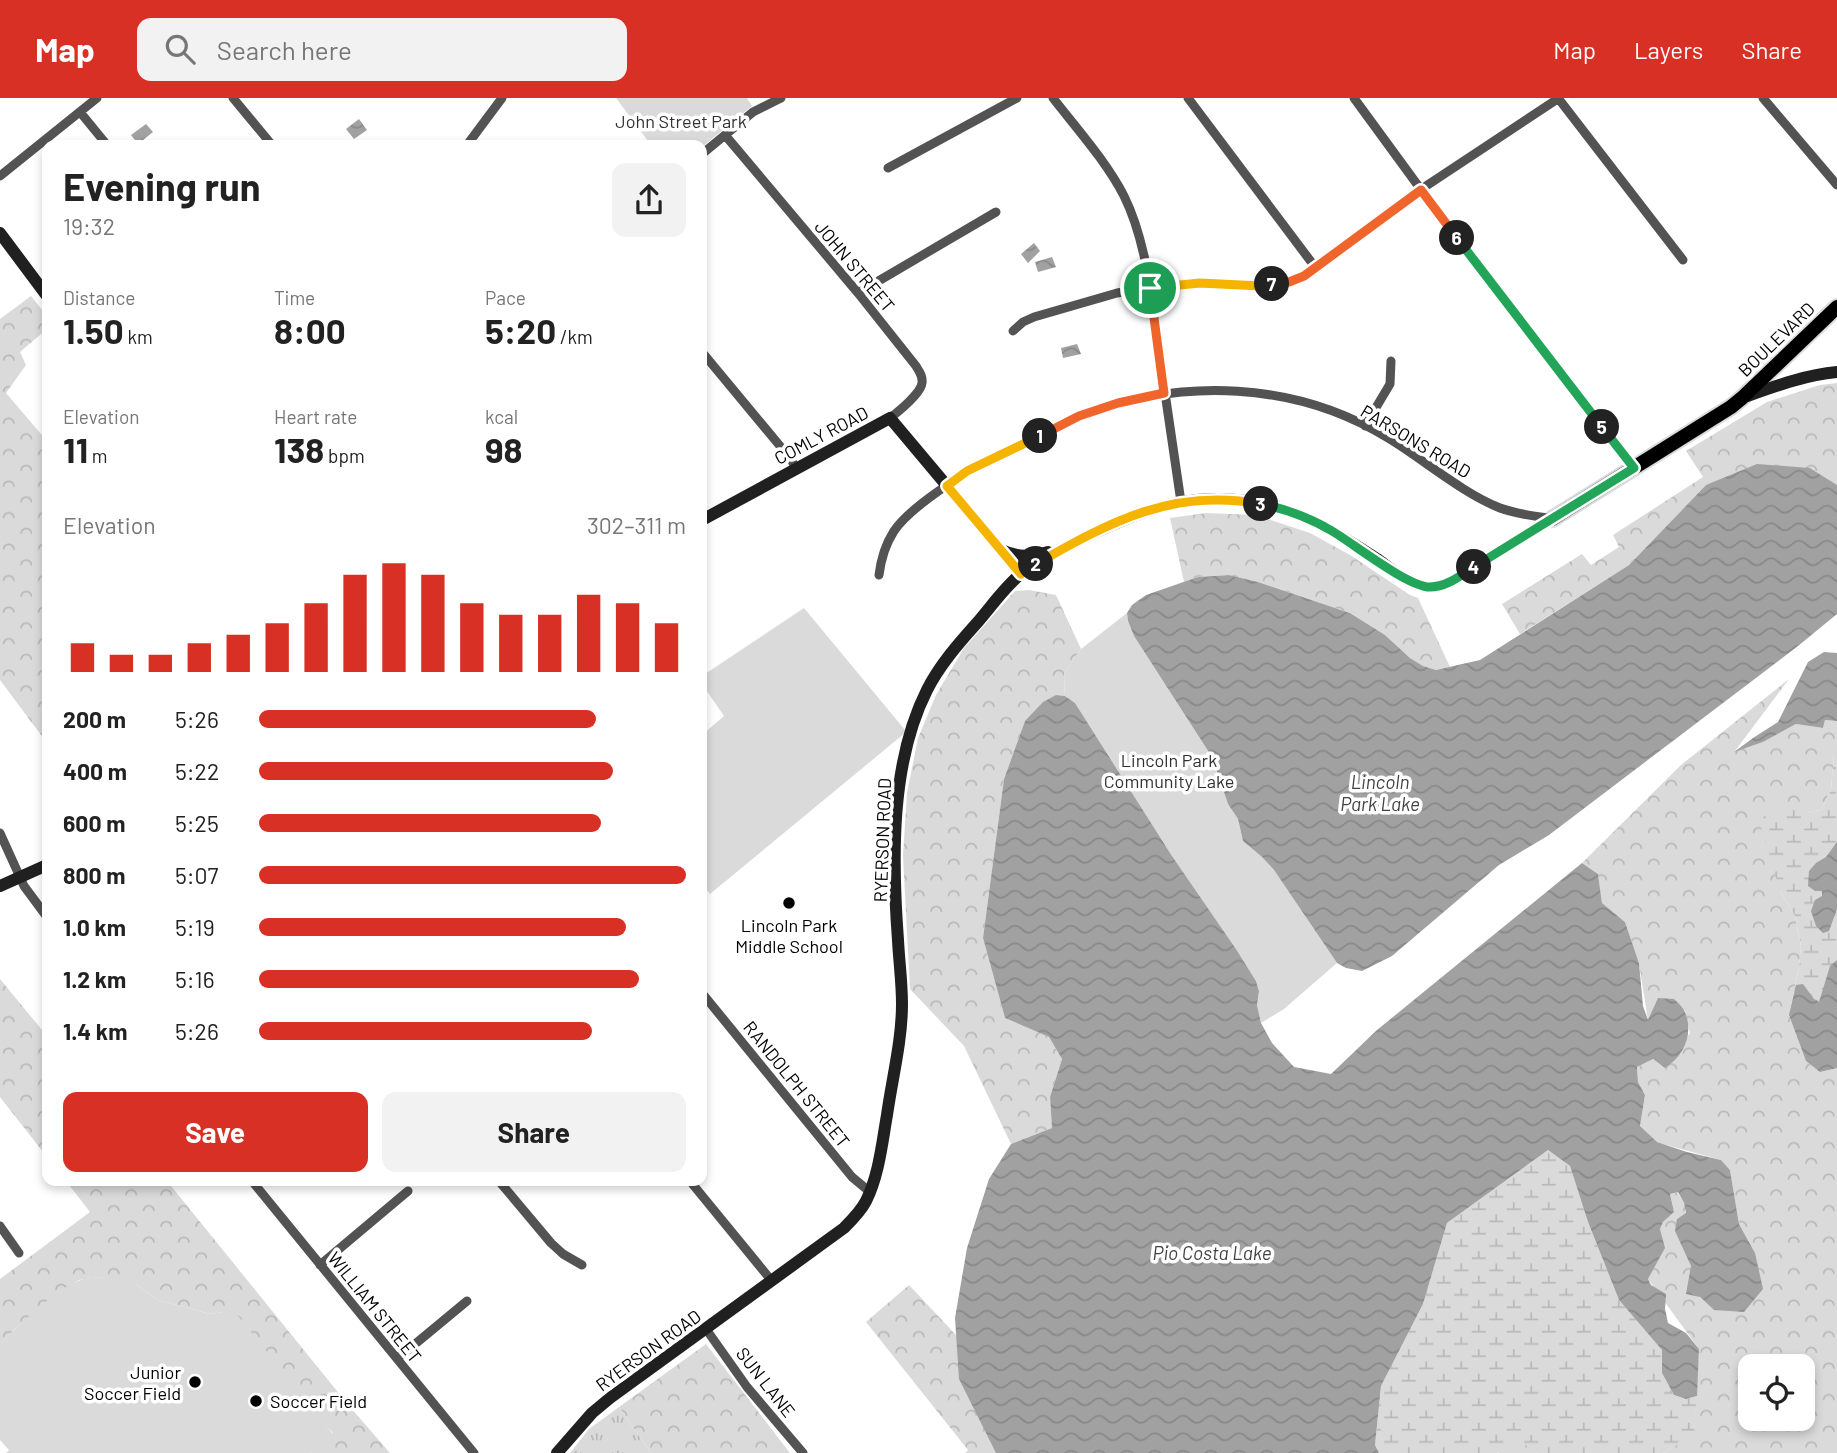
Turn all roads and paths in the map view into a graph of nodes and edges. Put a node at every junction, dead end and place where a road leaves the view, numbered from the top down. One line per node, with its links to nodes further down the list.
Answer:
1 (97, 98): 11 (street)
2 (233, 98): 15 (street)
3 (502, 98): 16 (street)
4 (781, 98): 12 (street)
5 (1017, 98): 19 (street)
6 (1053, 98): 27 (street)
7 (1188, 98): 26 (street)
8 (1354, 98): 22 (street)
9 (1558, 98): 22 (street); 25 (street)
10 (1763, 98): 21 (street)
11 (80, 112): 13 (street); 14 (street)
12 (725, 135): 18 (street); 29 (street, JOHN STREET)
13 (45, 140)
14 (103, 140)
15 (268, 140)
16 (471, 140)
17 (42, 142): 20 (street)
18 (707, 150)
19 (888, 168)
20 (0, 176)
21 (1837, 185)
22 (1421, 190): 26 (street); 40 (street)
23 (996, 212): 29 (street)
24 (0, 233): 28 (street)
25 (1683, 260)
26 (1315, 267): 27 (street)
27 (1150, 288): 31 (street); 35 (street)
28 (42, 289)
29 (858, 293): 37 (street, JOHN STREET)
30 (1837, 307): 36 (main road, BOULEVARD)
31 (1013, 331)
32 (707, 358): 39 (street)
33 (1391, 361): 38 (street)
34 (1837, 372): 36 (street)
35 (1164, 393): 38 (street, PARSONS ROAD); 41 (street, PARSONS ROAD); 42 (street)
36 (1742, 398): 40 (main road, BOULEVARD)
37 (890, 418): 39 (street, COMLY ROAD); 41 (street, COMLY ROAD)
38 (1365, 426): 44 (street, PARSONS ROAD)
39 (796, 468): 43 (street, COMLY ROAD)
40 (1634, 468): 44 (main road, BOULEVARD)
41 (947, 486): 46 (street, COMLY ROAD); 48 (street, PARSONS ROAD)
42 (1181, 502): 44 (street, RYERSON ROAD); 45 (street, RYERSON ROAD)
43 (707, 517)
44 (1552, 519)
45 (1081, 539): 46 (street); 47 (street, RYERSON ROAD)
46 (1000, 549): 47 (street, COMLY ROAD)
47 (1021, 574): 59 (street, RYERSON ROAD)
48 (879, 575)
49 (0, 833): 51 (street)
50 (42, 866): 51 (street)
51 (19, 877): 52 (street); 53 (street)
52 (0, 886)
53 (42, 910)
54 (707, 999): 59 (street, RANDOLPH STREET)
55 (256, 1186): 62 (street, WILLIAM STREET)
56 (503, 1186): 63 (street)
57 (695, 1186): 64 (street)
58 (408, 1191): 62 (street)
59 (870, 1192): 64 (street, RYERSON ROAD)
60 (0, 1226): 61 (street)
61 (19, 1253)
62 (320, 1265): 67 (street, WILLIAM STREET)
63 (582, 1265)
64 (771, 1280): 66 (street, RYERSON ROAD)
65 (467, 1301): 67 (street)
66 (706, 1329): 69 (street, RYERSON ROAD); 70 (street, SUN LANE)
67 (397, 1359): 68 (street, WILLIAM STREET)
68 (474, 1453)
69 (557, 1453)
70 (803, 1453)

